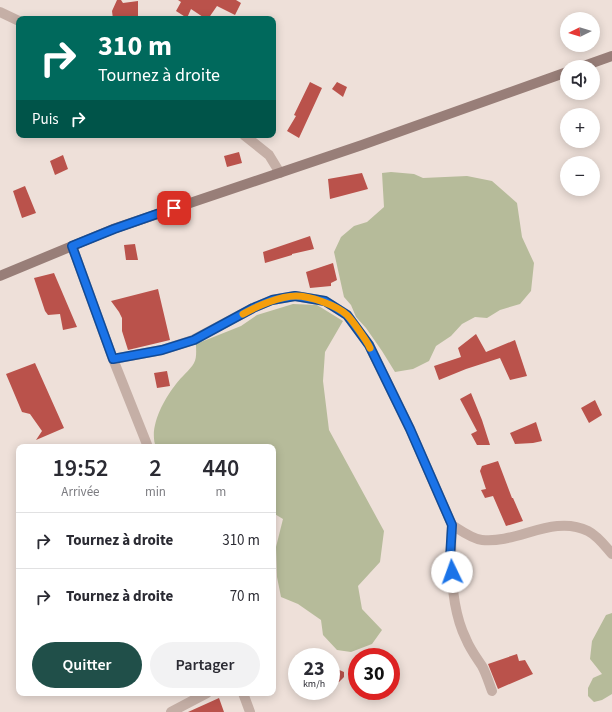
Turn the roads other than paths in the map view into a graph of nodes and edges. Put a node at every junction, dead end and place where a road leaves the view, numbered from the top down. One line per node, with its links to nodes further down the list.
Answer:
1 (0, 12): 2 (street)
2 (16, 20)
3 (560, 74): 5 (main road)
4 (248, 138): 5 (street)
5 (280, 173): 6 (main road)
6 (72, 246): 7 (main road); 8 (street)
7 (0, 276)
8 (113, 359): 9 (street); 10 (street)
9 (147, 444)
10 (452, 525): 11 (street); 12 (street)
11 (612, 554)
12 (492, 691)
13 (201, 696): 15 (street)
14 (244, 696): 16 (street)
15 (171, 712)
16 (250, 712)

